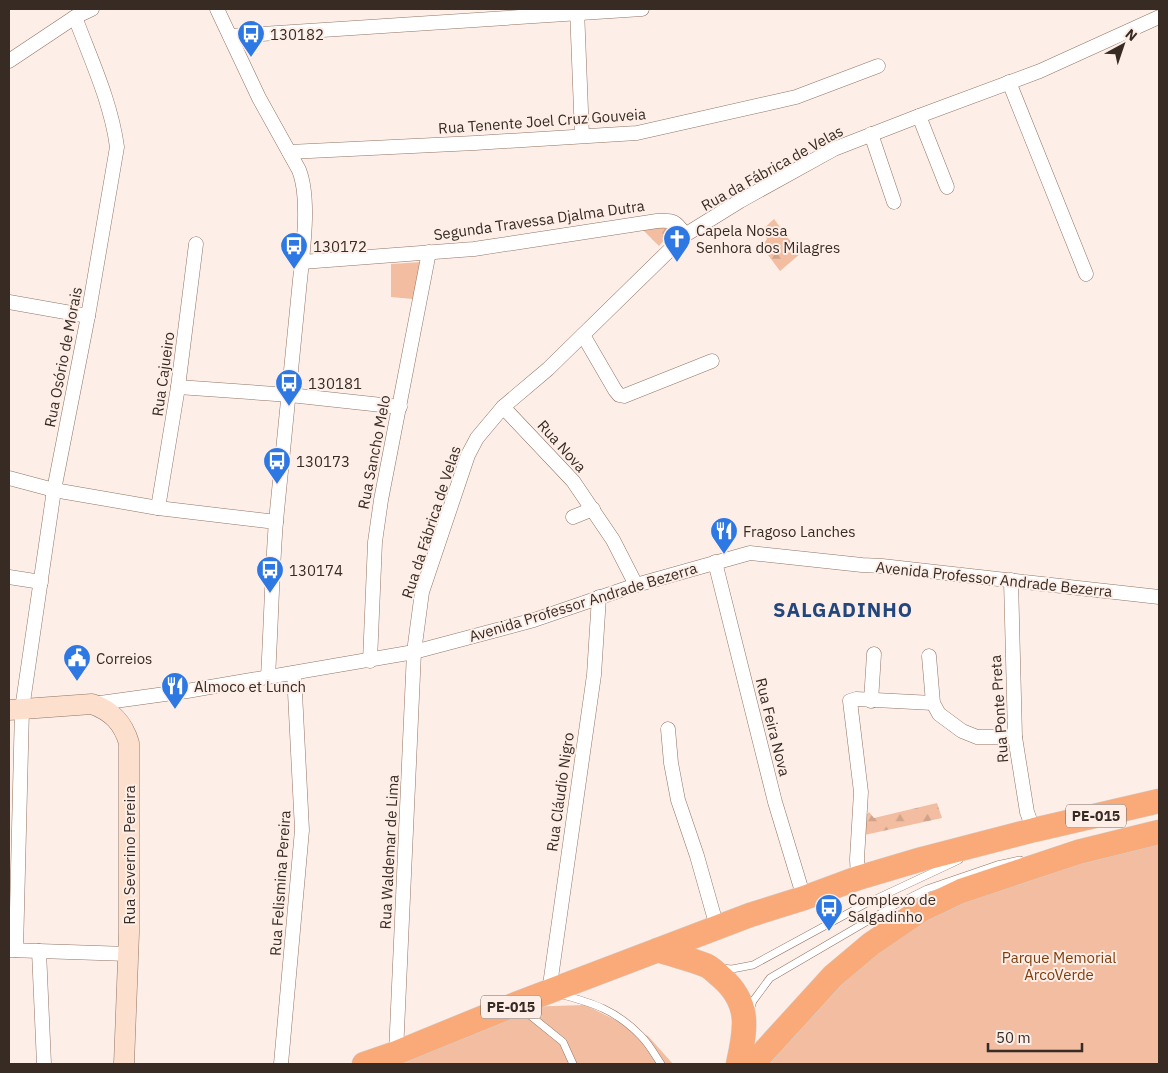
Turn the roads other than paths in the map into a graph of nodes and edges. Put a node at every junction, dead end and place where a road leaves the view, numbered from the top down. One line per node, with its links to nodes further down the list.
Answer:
1 (92, 9): 5 (street)
2 (217, 9): 7 (street)
3 (642, 9): 4 (street)
4 (577, 11): 7 (street); 13 (street)
5 (75, 17): 8 (street); 23 (street, Rua Osório de Morais)
6 (1159, 17): 10 (street, Rua da Fábrica de Velas)
7 (230, 36): 14 (street)
8 (9, 61)
9 (878, 66): 13 (street, Rua Tenente Joel Cruz Gouveia)
10 (1009, 82): 11 (street, Rua da Fábrica de Velas); 21 (street)
11 (919, 116): 12 (street, Rua da Fábrica de Velas); 15 (street)
12 (870, 134): 16 (street); 17 (street, Rua da Fábrica de Velas)
13 (582, 136): 14 (street, Rua Tenente Joel Cruz Gouveia)
14 (289, 152): 20 (street)
15 (947, 187)
16 (894, 202)
17 (685, 235): 19 (street, Segunda Travessa Djalma Dutra); 24 (street, Rua da Fábrica de Velas)
18 (196, 244): 26 (street, Rua Cajueiro)
19 (429, 252): 20 (street, Segunda Travessa Djalma Dutra); 28 (street, Rua Sancho Melo)
20 (302, 262): 27 (street)
21 (1086, 274)
22 (9, 302): 23 (street)
23 (88, 316): 31 (street, Rua Osório de Morais)
24 (584, 335): 25 (street); 29 (street, Rua da Fábrica de Velas)
25 (712, 361)
26 (178, 387): 27 (street); 32 (street, Rua Cajueiro)
27 (290, 395): 28 (street); 35 (street)
28 (400, 407): 46 (street, Rua Sancho Melo)
29 (503, 407): 33 (street, Rua Nova); 43 (street, Rua da Fábrica de Velas)
30 (9, 478): 31 (street)
31 (54, 490): 32 (street); 39 (street, Rua Osório de Morais)
32 (158, 508): 35 (street)
33 (593, 509): 34 (street); 40 (street, Rua Nova)
34 (573, 517)
35 (276, 522): 48 (street)
36 (715, 562): 38 (street, Avenida Professor Andrade Bezerra); 40 (street, Avenida Professor Andrade Bezerra); 63 (street, Rua Feira Nova)
37 (9, 577): 39 (street)
38 (1011, 580): 42 (street, Avenida Professor Andrade Bezerra); 54 (street, Rua Ponte Preta)
39 (41, 582): 52 (street, Rua Osório de Morais)
40 (636, 585): 41 (street, Avenida Professor Andrade Bezerra)
41 (599, 597): 43 (street, Avenida Professor Andrade Bezerra); 70 (street, Rua Cláudio Nigro)
42 (1159, 597)
43 (414, 652): 46 (street, Avenida Professor Andrade Bezerra); 74 (street, Rua Waldemar de Lima)
44 (874, 654): 49 (street)
45 (929, 656): 51 (street)
46 (370, 661): 47 (street, Avenida Professor Andrade Bezerra)
47 (294, 673): 48 (street, Avenida Professor Andrade Bezerra); 78 (street, Rua Felismina Pereira)
48 (268, 677): 50 (street, Avenida Professor Andrade Bezerra)
49 (871, 701): 51 (street); 62 (street)
50 (92, 704): 52 (main road, Avenida Professor Andrade Bezerra); 68 (main road, Rua Severino Pereira)
51 (933, 704): 54 (street)
52 (15, 709): 65 (street, Rua Osório de Morais)
53 (668, 729): 64 (street)
54 (1015, 737): 58 (street, Rua Ponte Preta)
55 (1159, 801): 58 (highway, PE-015)
56 (1159, 807): 58 (lane)
57 (1159, 826): 60 (lane)
58 (1034, 832): 62 (highway, PE-015); 69 (lane)
59 (1159, 832): 83 (highway, PE-015)
60 (1052, 852)
61 (1024, 859): 73 (lane)
62 (858, 878): 63 (highway, PE-015)
63 (804, 898): 64 (highway, PE-015)
64 (718, 927): 66 (highway, PE-015)
65 (12, 950): 67 (street)
66 (658, 950): 69 (highway); 70 (highway, PE-015)
67 (38, 951): 68 (street); 75 (street)
68 (128, 954): 72 (main road, Rua Severino Pereira)
69 (708, 966): 73 (highway)
70 (549, 992): 71 (highway, PE-015); 81 (lane)
71 (516, 1004): 74 (highway, PE-015); 80 (lane)
72 (126, 1024): 76 (main road, Rua Severino Pereira); 77 (main road, Rua Severino Pereira)
73 (745, 1035): 82 (highway)
74 (396, 1054): 79 (highway, PE-015)
75 (44, 1064)
76 (124, 1064)
77 (131, 1064)
78 (282, 1064)
79 (364, 1064)
80 (573, 1064)
81 (661, 1064)
82 (738, 1064)
83 (755, 1064)

